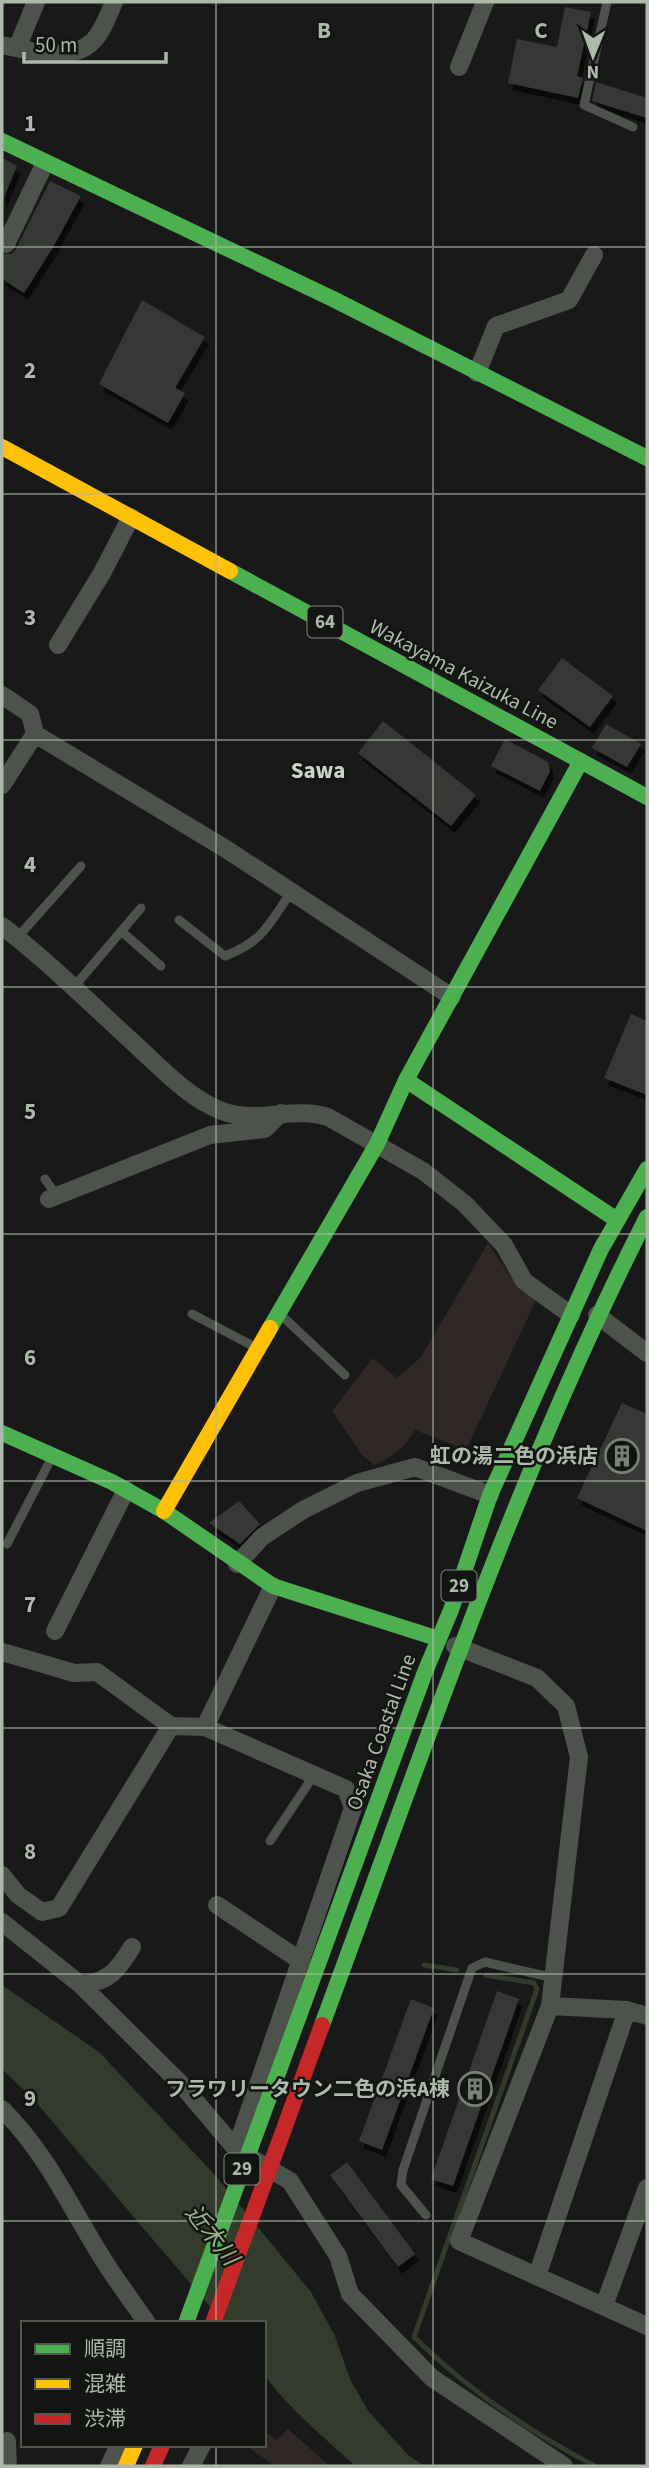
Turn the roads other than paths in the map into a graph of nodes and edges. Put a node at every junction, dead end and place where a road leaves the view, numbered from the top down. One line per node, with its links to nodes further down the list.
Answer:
1 (36, 2): 5 (street)
2 (114, 2): 5 (street)
3 (485, 2): 6 (street)
4 (607, 2): 7 (lane)
5 (10, 47)
6 (459, 67)
7 (633, 127)
8 (2, 141): 9 (main road)
9 (45, 163): 10 (street); 12 (main road)
10 (2, 242)
11 (594, 255): 12 (street)
12 (477, 373): 14 (main road)
13 (2, 447): 15 (main road, Wakayama Kaizuka Line / 64)
14 (647, 458)
15 (131, 517): 16 (street); 19 (main road, Wakayama Kaizuka Line / 64)
16 (58, 645)
17 (2, 695): 18 (street)
18 (35, 734): 20 (street); 23 (street)
19 (582, 761): 21 (main road, Wakayama Kaizuka Line / 64); 31 (main road)
20 (2, 785)
21 (647, 797)
22 (81, 866): 28 (lane)
23 (290, 892): 25 (lane); 31 (street)
24 (141, 908): 27 (lane)
25 (179, 920)
26 (2, 926): 28 (street)
27 (121, 931): 29 (lane); 30 (lane)
28 (18, 938): 30 (street)
29 (161, 966)
30 (73, 988): 33 (street)
31 (452, 997): 32 (main road)
32 (406, 1080): 34 (main road); 39 (main road)
33 (281, 1113): 34 (street); 37 (street)
34 (377, 1144): 41 (main road); 43 (street)
35 (647, 1169): 39 (main road, Osaka Coastal Line / 29)
36 (45, 1179): 37 (lane)
37 (53, 1197)
38 (647, 1217): 40 (main road, 29)
39 (617, 1220): 40 (street); 43 (main road, Osaka Coastal Line / 29)
40 (643, 1238): 44 (main road, 29)
41 (279, 1313): 45 (main road); 47 (lane)
42 (192, 1314): 45 (lane)
43 (571, 1315): 51 (main road, Osaka Coastal Line / 29)
44 (597, 1315): 46 (street); 58 (main road, 29)
45 (258, 1348): 52 (main road)
46 (647, 1353)
47 (345, 1375)
48 (2, 1433): 49 (main road)
49 (53, 1456): 50 (main road); 53 (lane)
50 (126, 1490): 52 (main road); 56 (street)
51 (490, 1495): 54 (street); 57 (main road, Osaka Coastal Line / 29)
52 (164, 1511): 54 (main road)
53 (7, 1544)
54 (237, 1564): 55 (main road)
55 (273, 1586): 57 (main road); 61 (street)
56 (55, 1631)
57 (439, 1639): 58 (street); 81 (main road, Osaka Coastal Line / 29, bridge)
58 (462, 1649): 69 (street); 82 (main road, 29, bridge)
59 (2, 1652): 60 (street)
60 (171, 1726): 61 (street); 64 (street)
61 (205, 1727): 62 (street)
62 (314, 1775): 63 (lane); 68 (street)
63 (270, 1841)
64 (2, 1875)
65 (217, 1905): 68 (street)
66 (2, 1922): 70 (street)
67 (132, 1947): 70 (street)
68 (301, 1961): 75 (street)
69 (556, 1978): 71 (street); 77 (lane)
70 (81, 1986): 75 (street)
71 (550, 2006): 72 (street); 78 (street)
72 (627, 2010): 73 (street); 78 (street)
73 (647, 2016)
74 (2, 2109): 80 (street)
75 (236, 2150): 94 (street)
76 (647, 2188): 79 (street)
77 (426, 2216)
78 (537, 2276): 79 (street)
79 (604, 2306): 83 (street)
80 (146, 2321)
81 (187, 2321)
82 (214, 2321)
83 (647, 2326)
84 (7, 2441): 89 (street)
85 (118, 2447): 90 (street)
86 (134, 2447): 91 (main road)
87 (161, 2447): 92 (main road)
88 (201, 2447): 93 (street)
89 (8, 2466)
90 (109, 2466)
91 (126, 2466)
92 (153, 2466)
93 (191, 2466)
94 (564, 2466)

